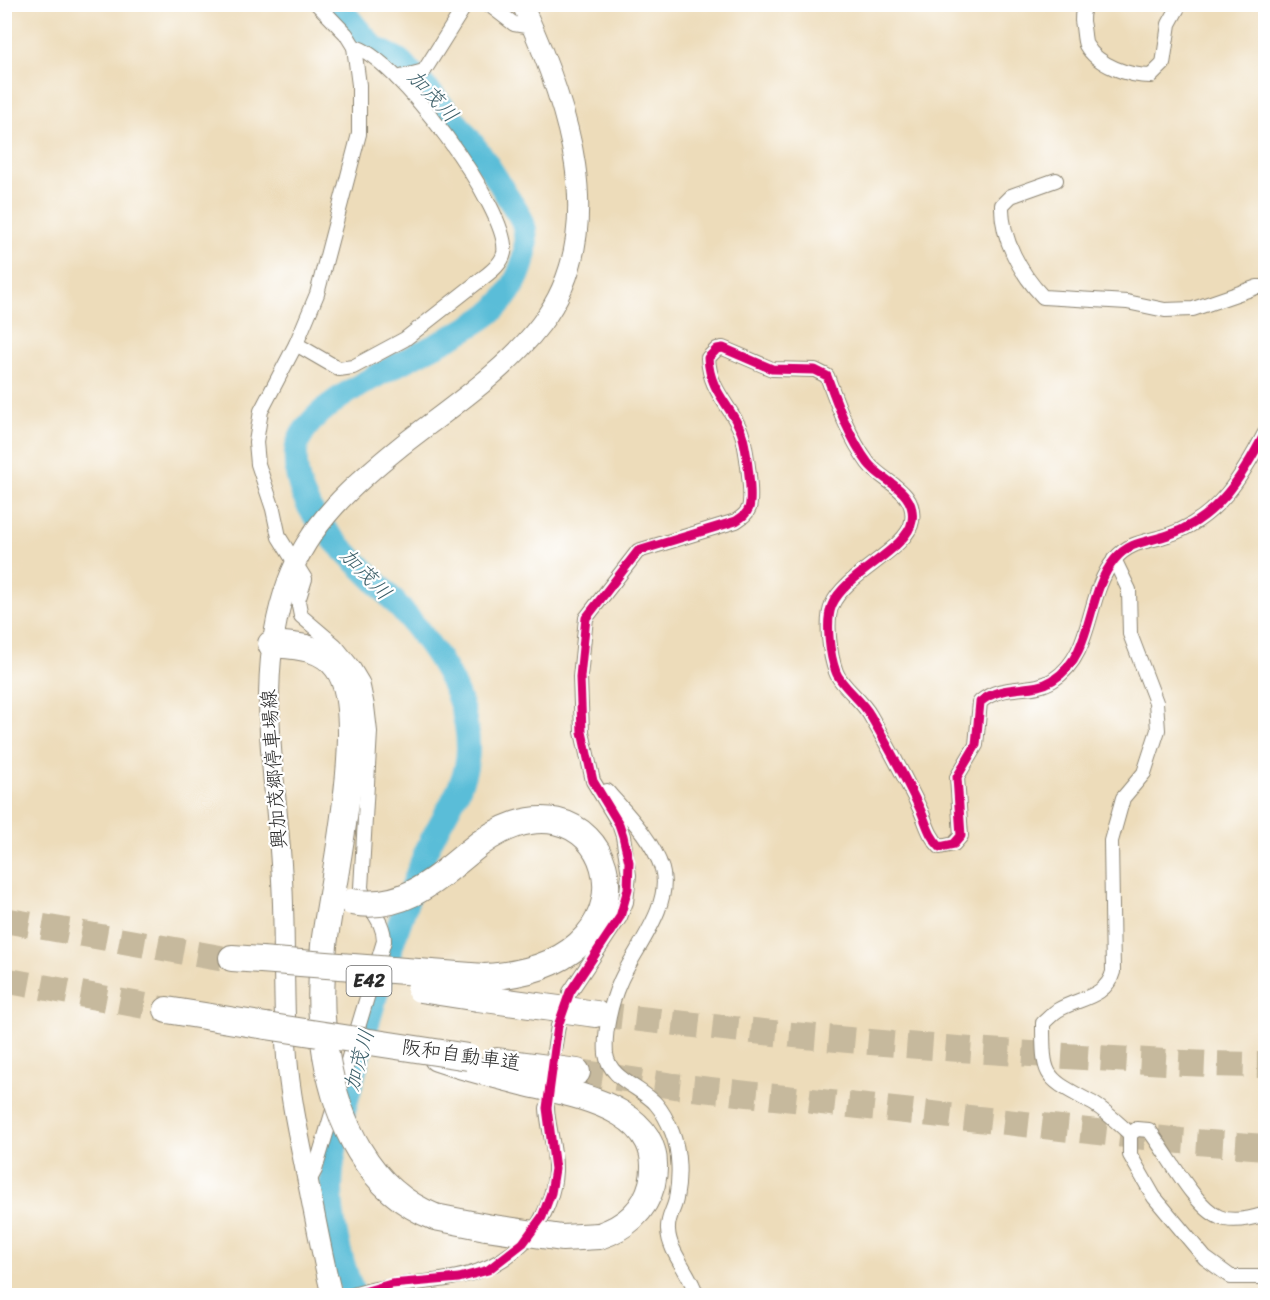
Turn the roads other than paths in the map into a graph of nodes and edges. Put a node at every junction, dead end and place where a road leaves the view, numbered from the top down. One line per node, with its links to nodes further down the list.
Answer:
1 (317, 4): 8 (street)
2 (466, 4): 9 (street)
3 (488, 4): 7 (street)
4 (522, 4): 7 (main road, 興加茂郷停車場線)
5 (1086, 4): 6 (street)
6 (1180, 4)
7 (532, 27): 15 (main road, 興加茂郷停車場線)
8 (354, 47): 9 (street); 12 (street)
9 (397, 78): 12 (street)
10 (1056, 180): 11 (street)
11 (1266, 287)
12 (296, 344): 15 (street)
13 (1266, 431): 14 (street)
14 (1114, 560): 17 (street); 29 (street)
15 (294, 565): 16 (main road, 興加茂郷停車場線); 30 (street)
16 (271, 644): 18 (highway); 30 (main road, 興加茂郷停車場線)
17 (590, 772): 21 (street); 35 (street)
18 (342, 896): 20 (highway, bridge); 26 (highway, bridge)
19 (232, 959): 20 (highway, E42, bridge)
20 (481, 988): 23 (highway, E42)
21 (570, 992)
22 (167, 1010): 26 (highway, 阪和自動車道, bridge)
23 (596, 1014)
24 (558, 1026): 25 (street)
25 (554, 1051)
26 (467, 1062): 27 (highway, 阪和自動車道)
27 (577, 1072)
28 (547, 1108): 34 (street)
29 (1130, 1134): 31 (street); 32 (street)
30 (308, 1183): 33 (main road, 興加茂郷停車場線)
31 (1266, 1214)
32 (1266, 1277)
33 (332, 1296)
34 (350, 1296)
35 (697, 1296)

